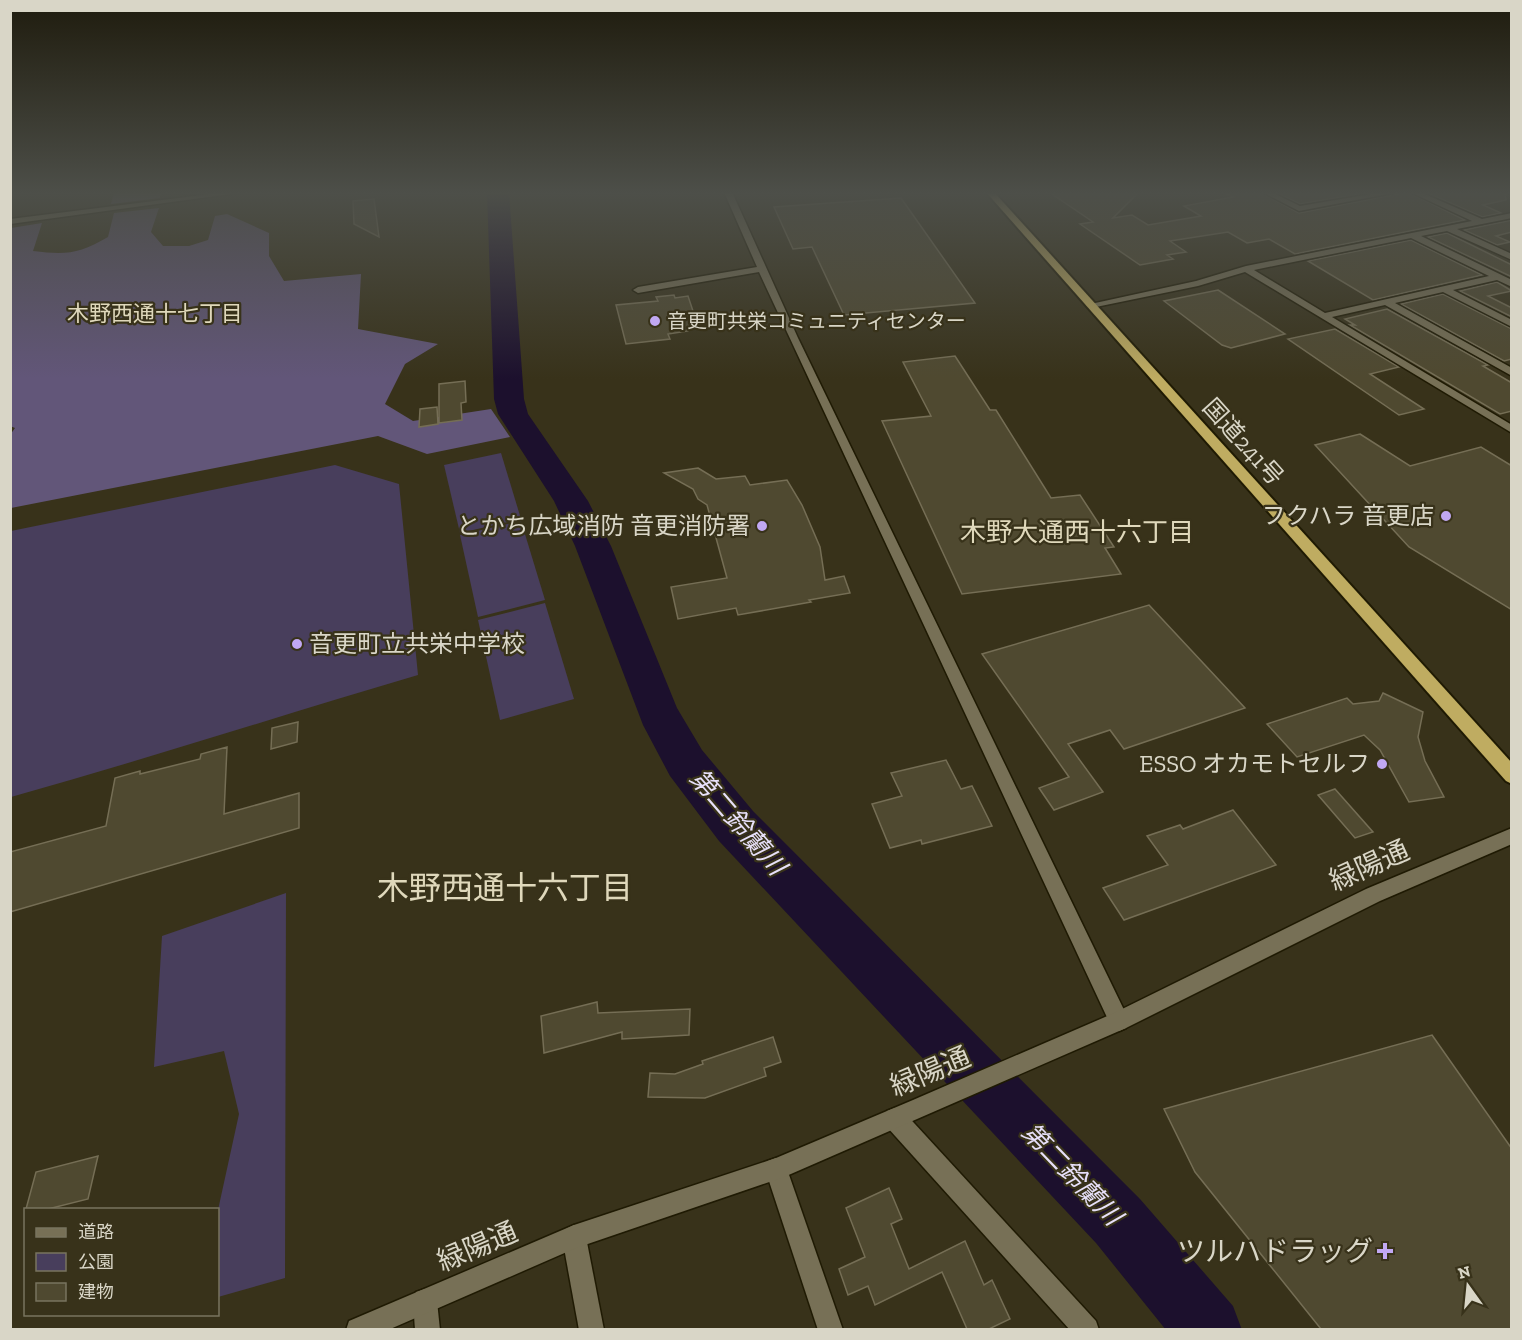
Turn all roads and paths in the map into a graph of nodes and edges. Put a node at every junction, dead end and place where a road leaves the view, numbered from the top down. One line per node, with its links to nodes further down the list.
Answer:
1 (756, 255): 5 (street)
2 (1045, 255): 12 (highway, 国道241号)
3 (1317, 255): 6 (street)
4 (1452, 255): 7 (street)
5 (763, 269): 10 (street); 19 (street)
6 (1246, 269): 12 (street); 13 (street)
7 (1498, 277): 8 (street); 9 (street)
8 (1512, 284)
9 (1444, 289): 11 (street); 14 (street)
10 (638, 290)
11 (1387, 302): 13 (street); 15 (street)
12 (1090, 305): 17 (highway, 国道241号)
13 (1324, 316): 16 (street)
14 (1512, 324)
15 (1512, 373)
16 (1512, 430)
17 (1512, 776)
18 (1512, 836): 19 (street, 緑陽通)
19 (1119, 1021): 20 (street, 緑陽通)
20 (895, 1119): 21 (street, 緑陽通); 28 (street)
21 (776, 1169): 22 (street, 緑陽通); 27 (street)
22 (574, 1237): 23 (street, 緑陽通); 26 (street)
23 (425, 1301): 24 (street, 緑陽通); 25 (street)
24 (358, 1329)
25 (428, 1329)
26 (592, 1329)
27 (831, 1329)
28 (1087, 1329)

